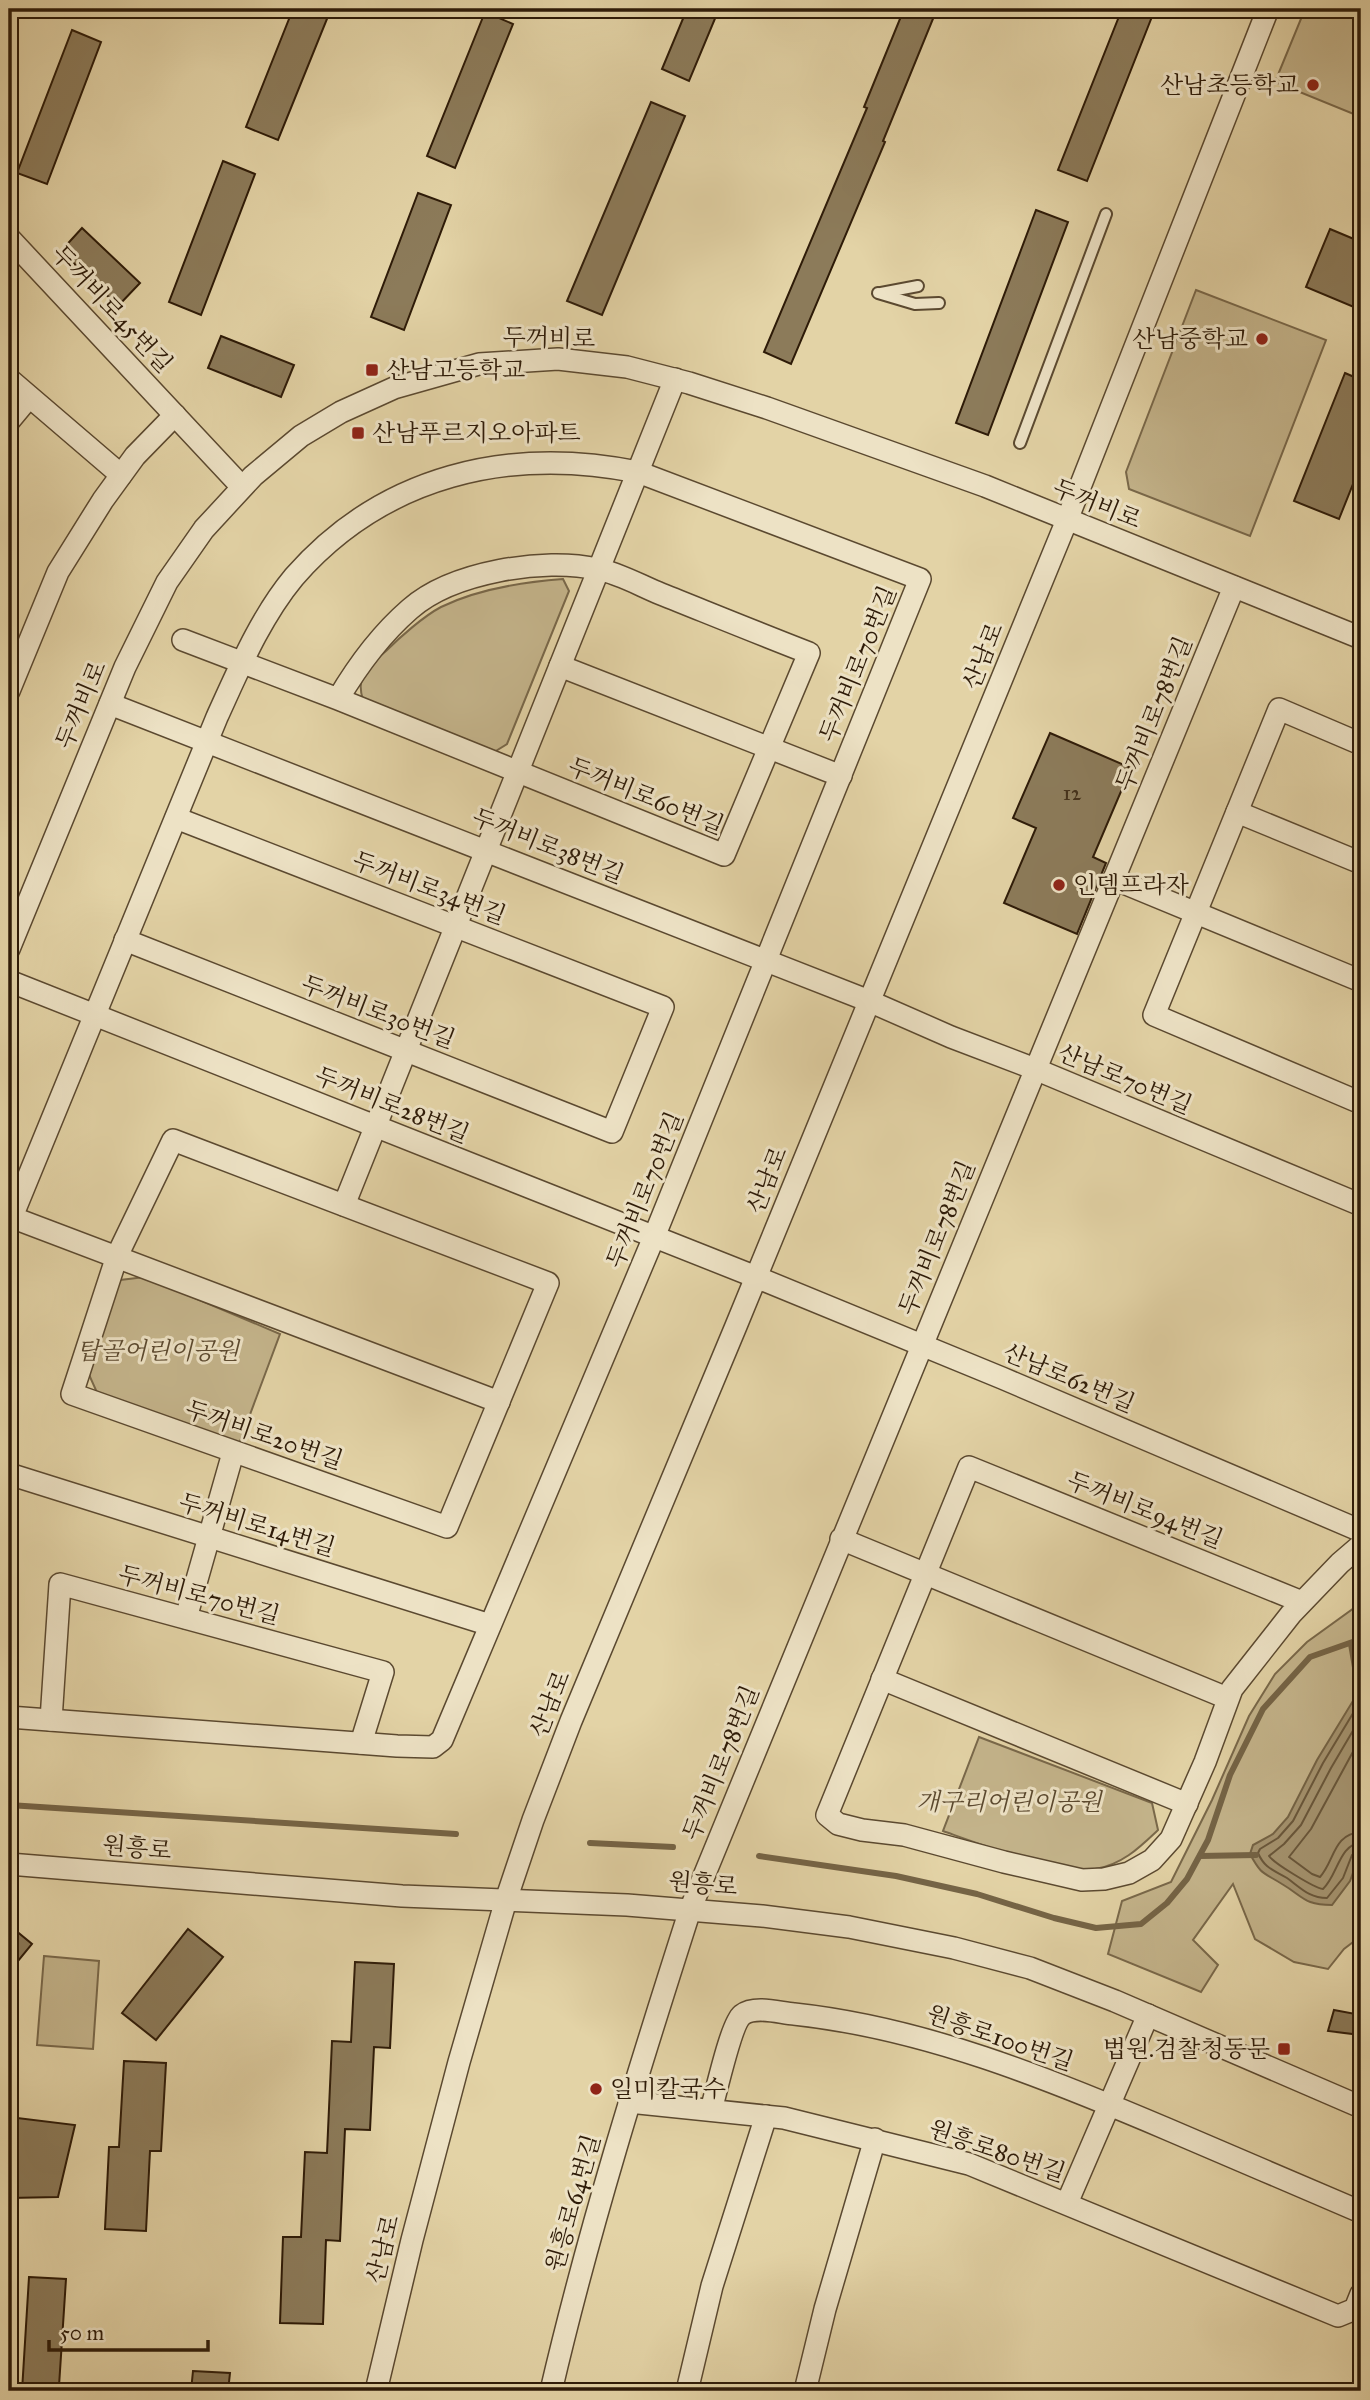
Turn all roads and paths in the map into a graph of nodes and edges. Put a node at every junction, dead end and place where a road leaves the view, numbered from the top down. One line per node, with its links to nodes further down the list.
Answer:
1 (1268, 9): 15 (street, 산남로)
2 (1106, 214): 11 (lane)
3 (9, 240): 9 (street, 두꺼비로45번길)
4 (918, 286): 5 (lane)
5 (939, 303)
6 (9, 379): 8 (street)
7 (674, 379): 12 (street); 14 (street, 두꺼비로); 15 (street, 두꺼비로)
8 (29, 397): 10 (street); 13 (street)
9 (175, 415): 13 (street); 14 (street, 두꺼비로45번길)
10 (9, 421)
11 (1020, 443)
12 (638, 472): 16 (street); 20 (street); 29 (street, 두꺼비로70번길)
13 (121, 475): 22 (street)
14 (242, 487): 24 (street, 두꺼비로)
15 (1067, 520): 17 (street, 두꺼비로); 42 (street, 산남로)
16 (599, 569): 21 (street); 23 (street, 두꺼비로60번길); 27 (street, 두꺼비로60번길)
17 (1234, 587): 18 (street, 두꺼비로); 34 (street, 두꺼비로78번길)
18 (1361, 638)
19 (183, 639): 20 (street, 두꺼비로60번길)
20 (241, 663): 23 (street, 두꺼비로60번길); 25 (street)
21 (560, 666): 27 (street); 28 (street)
22 (9, 691)
23 (338, 699): 28 (street, 두꺼비로60번길)
24 (110, 704): 25 (street, 두꺼비로38번길); 38 (street, 두꺼비로)
25 (207, 741): 31 (street); 32 (street, 두꺼비로38번길)
26 (1361, 744): 30 (street)
27 (769, 748): 28 (street, 두꺼비로60번길); 29 (street)
28 (518, 773): 32 (street)
29 (841, 776): 39 (street, 두꺼비로70번길)
30 (1237, 812): 33 (street); 35 (street)
31 (176, 818): 36 (street, 두꺼비로34번길); 37 (street)
32 (487, 850): 36 (street); 39 (street, 두꺼비로38번길)
33 (1361, 863)
34 (1114, 879): 35 (street); 45 (street, 두꺼비로78번길)
35 (1196, 913): 41 (street); 46 (street)
36 (456, 927): 44 (street); 48 (street, 두꺼비로34번길)
37 (125, 940): 43 (street); 44 (street, 두꺼비로30번길)
38 (9, 949)
39 (767, 961): 42 (street, 두꺼비로38번길); 52 (street, 두꺼비로70번길)
40 (9, 981): 43 (street, 두꺼비로28번길)
41 (1361, 981)
42 (869, 1001): 45 (street, 산남로70번길); 54 (street, 산남로)
43 (94, 1015): 47 (street, 두꺼비로28번길); 51 (street)
44 (406, 1051): 47 (street); 48 (street, 두꺼비로30번길)
45 (1035, 1069): 50 (street, 산남로70번길); 55 (street, 두꺼비로78번길)
46 (1361, 1103)
47 (375, 1127): 49 (street); 52 (street, 두꺼비로28번길)
48 (612, 1132)
49 (344, 1205): 53 (street, 두꺼비로20번길); 56 (street, 두꺼비로20번길)
50 (1361, 1205)
51 (10, 1221): 53 (street)
52 (654, 1237): 54 (street, 두꺼비로28번길); 66 (street, 두꺼비로70번길)
53 (117, 1256): 56 (street); 57 (street, 두꺼비로20번길)
54 (756, 1277): 55 (street, 산남로62번길); 74 (street, 산남로)
55 (921, 1345): 59 (street, 산남로62번길); 61 (street, 두꺼비로78번길)
56 (499, 1402): 57 (street, 두꺼비로20번길)
57 (233, 1452): 60 (street)
58 (9, 1474): 60 (street, 두꺼비로14번길)
59 (1361, 1531)
60 (209, 1537): 65 (street); 66 (street, 두꺼비로14번길)
61 (841, 1539): 63 (street); 75 (street, 두꺼비로78번길)
62 (1361, 1545): 64 (street)
63 (925, 1573): 64 (street, 두꺼비로94번길); 67 (street); 68 (street)
64 (1302, 1602): 68 (street)
65 (186, 1618): 70 (street, 두꺼비로70번길); 71 (street, 두꺼비로70번길)
66 (490, 1625): 71 (street, 두꺼비로70번길)
67 (881, 1679): 72 (street); 72 (street)
68 (1227, 1698): 72 (street)
69 (9, 1717): 70 (street, 두꺼비로70번길)
70 (51, 1720): 71 (street, 두꺼비로70번길)
71 (361, 1743)
72 (1187, 1804)
73 (9, 1864): 74 (street, 원흥로)
74 (506, 1900): 75 (street, 원흥로); 86 (street, 산남로)
75 (690, 1910): 76 (street, 원흥로); 77 (street, 원흥로64번길)
76 (1148, 2015): 78 (street, 원흥로80번길); 79 (street, 원흥로)
77 (629, 2102): 80 (street, 원흥로80번길); 87 (street, 원흥로64번길)
78 (1110, 2105): 80 (street, 원흥로100번길); 83 (street, 원흥로80번길); 84 (street, 원흥로100번길)
79 (1361, 2107)
80 (711, 2110): 81 (street, 원흥로80번길)
81 (766, 2116): 82 (street, 원흥로80번길); 88 (street)
82 (875, 2139): 83 (street, 원흥로80번길); 89 (street)
83 (1068, 2203): 85 (street)
84 (1361, 2212)
85 (1361, 2294)
86 (376, 2391)
87 (551, 2391)
88 (687, 2391)
89 (804, 2391)

